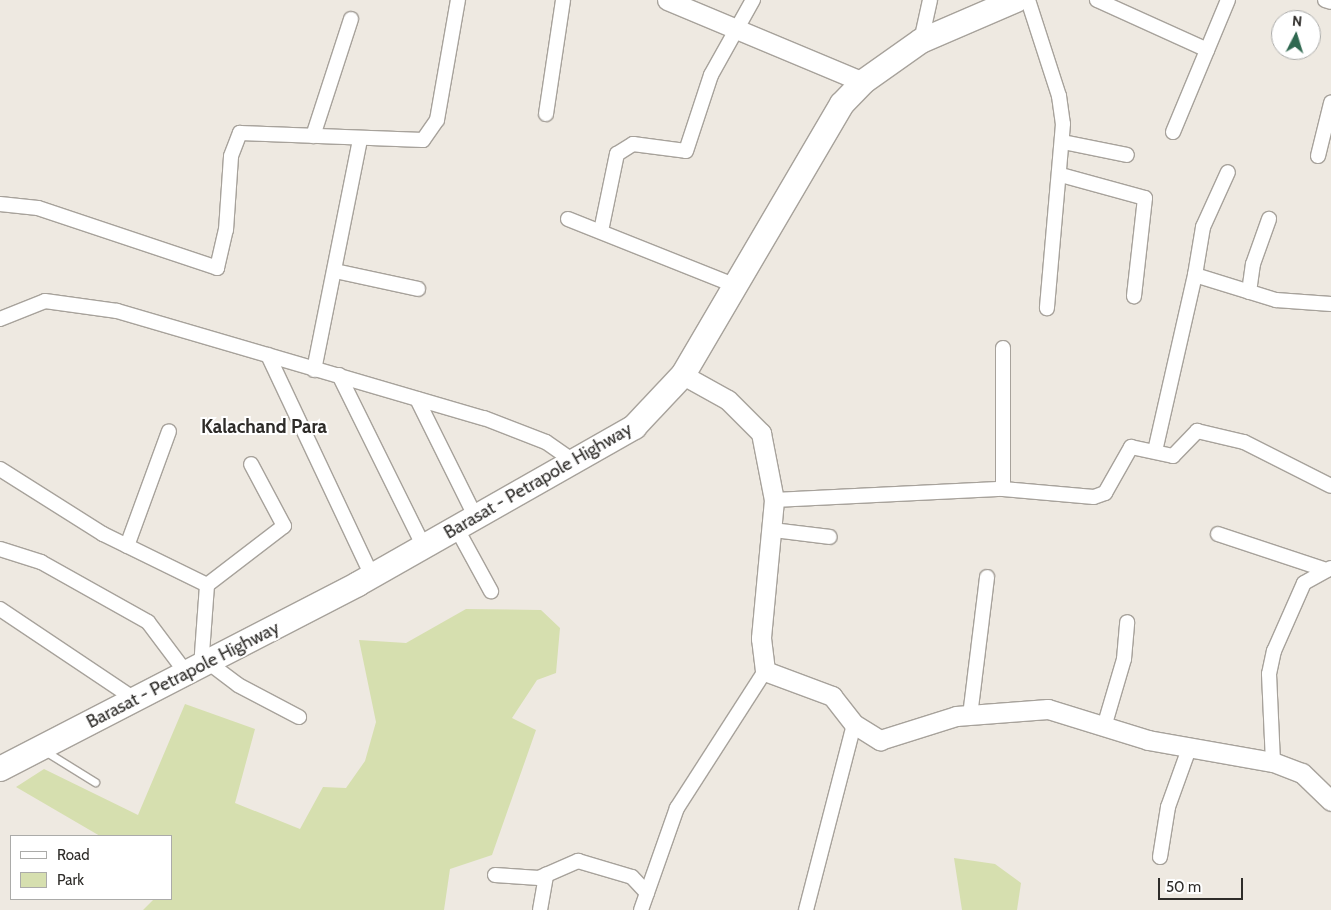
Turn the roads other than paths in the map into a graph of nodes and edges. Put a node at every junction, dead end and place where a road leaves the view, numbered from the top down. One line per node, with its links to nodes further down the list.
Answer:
1 (458, 0): 21 (street)
2 (563, 0): 18 (street)
3 (667, 0): 13 (street)
4 (753, 0): 13 (street)
5 (930, 0): 14 (street)
6 (1016, 0): 14 (highway, Barasat - Petrapole Highway)
7 (1028, 0): 22 (street)
8 (1097, 0): 15 (street)
9 (1228, 0): 15 (street)
10 (1325, 0): 11 (street)
11 (1331, 2)
12 (350, 19): 20 (street)
13 (740, 30): 16 (street); 30 (street)
14 (921, 41): 16 (highway, Barasat - Petrapole Highway)
15 (1207, 50): 19 (street)
16 (863, 82): 33 (highway, Barasat - Petrapole Highway)
17 (1331, 103): 24 (street)
18 (546, 114)
19 (1173, 132)
20 (313, 136): 21 (street); 27 (street)
21 (360, 139): 31 (street)
22 (1063, 142): 23 (street); 26 (street)
23 (1127, 155)
24 (1318, 156)
25 (1228, 172): 32 (street)
26 (1061, 175): 36 (street); 38 (street)
27 (0, 204)
28 (568, 219): 30 (street)
29 (1269, 219): 35 (street)
30 (601, 232): 33 (street)
31 (335, 271): 34 (street); 42 (street)
32 (1195, 275): 35 (street); 47 (street)
33 (736, 286): 44 (highway, Barasat - Petrapole Highway)
34 (418, 289)
35 (1249, 292): 37 (street)
36 (1134, 296)
37 (1331, 304)
38 (1047, 308)
39 (0, 319): 41 (street)
40 (1003, 348): 52 (street)
41 (268, 355): 42 (street); 62 (street)
42 (314, 370): 43 (street)
43 (339, 375): 45 (street); 59 (street)
44 (683, 375): 48 (highway, Barasat - Petrapole Highway); 53 (street)
45 (417, 399): 48 (street); 54 (street)
46 (169, 430): 58 (street)
47 (1155, 451): 51 (street); 52 (street)
48 (574, 462): 54 (highway, Barasat - Petrapole Highway)
49 (251, 464): 64 (street)
50 (0, 469): 58 (street)
51 (1331, 486)
52 (1003, 489): 53 (street)
53 (774, 500): 55 (street)
54 (466, 524): 59 (highway, Barasat - Petrapole Highway); 65 (street)
55 (773, 530): 57 (street); 69 (street)
56 (1218, 534): 61 (street)
57 (830, 537)
58 (127, 546): 64 (street)
59 (424, 548): 62 (highway, Barasat - Petrapole Highway)
60 (0, 549): 68 (street)
61 (1329, 569): 77 (street)
62 (372, 576): 68 (highway, Barasat - Petrapole Highway)
63 (987, 577): 71 (street)
64 (207, 585): 68 (street)
65 (492, 591)
66 (0, 609): 70 (street)
67 (1127, 622): 74 (street)
68 (199, 668): 70 (highway, Barasat - Petrapole Highway); 72 (street)
69 (765, 671): 73 (street); 84 (street)
70 (136, 700): 76 (highway, Barasat - Petrapole Highway)
71 (970, 716): 73 (street); 74 (street)
72 (299, 718)
73 (854, 724): 87 (street)
74 (1104, 727): 75 (street)
75 (1190, 746): 77 (street); 81 (street)
76 (41, 748): 78 (highway, Barasat - Petrapole Highway); 79 (lane)
77 (1273, 762): 80 (street)
78 (0, 769)
79 (95, 782)
80 (1331, 801)
81 (1160, 857)
82 (546, 874): 83 (street); 84 (street); 85 (street)
83 (495, 875)
84 (647, 893): 86 (street)
85 (540, 910)
86 (642, 910)
87 (806, 910)

